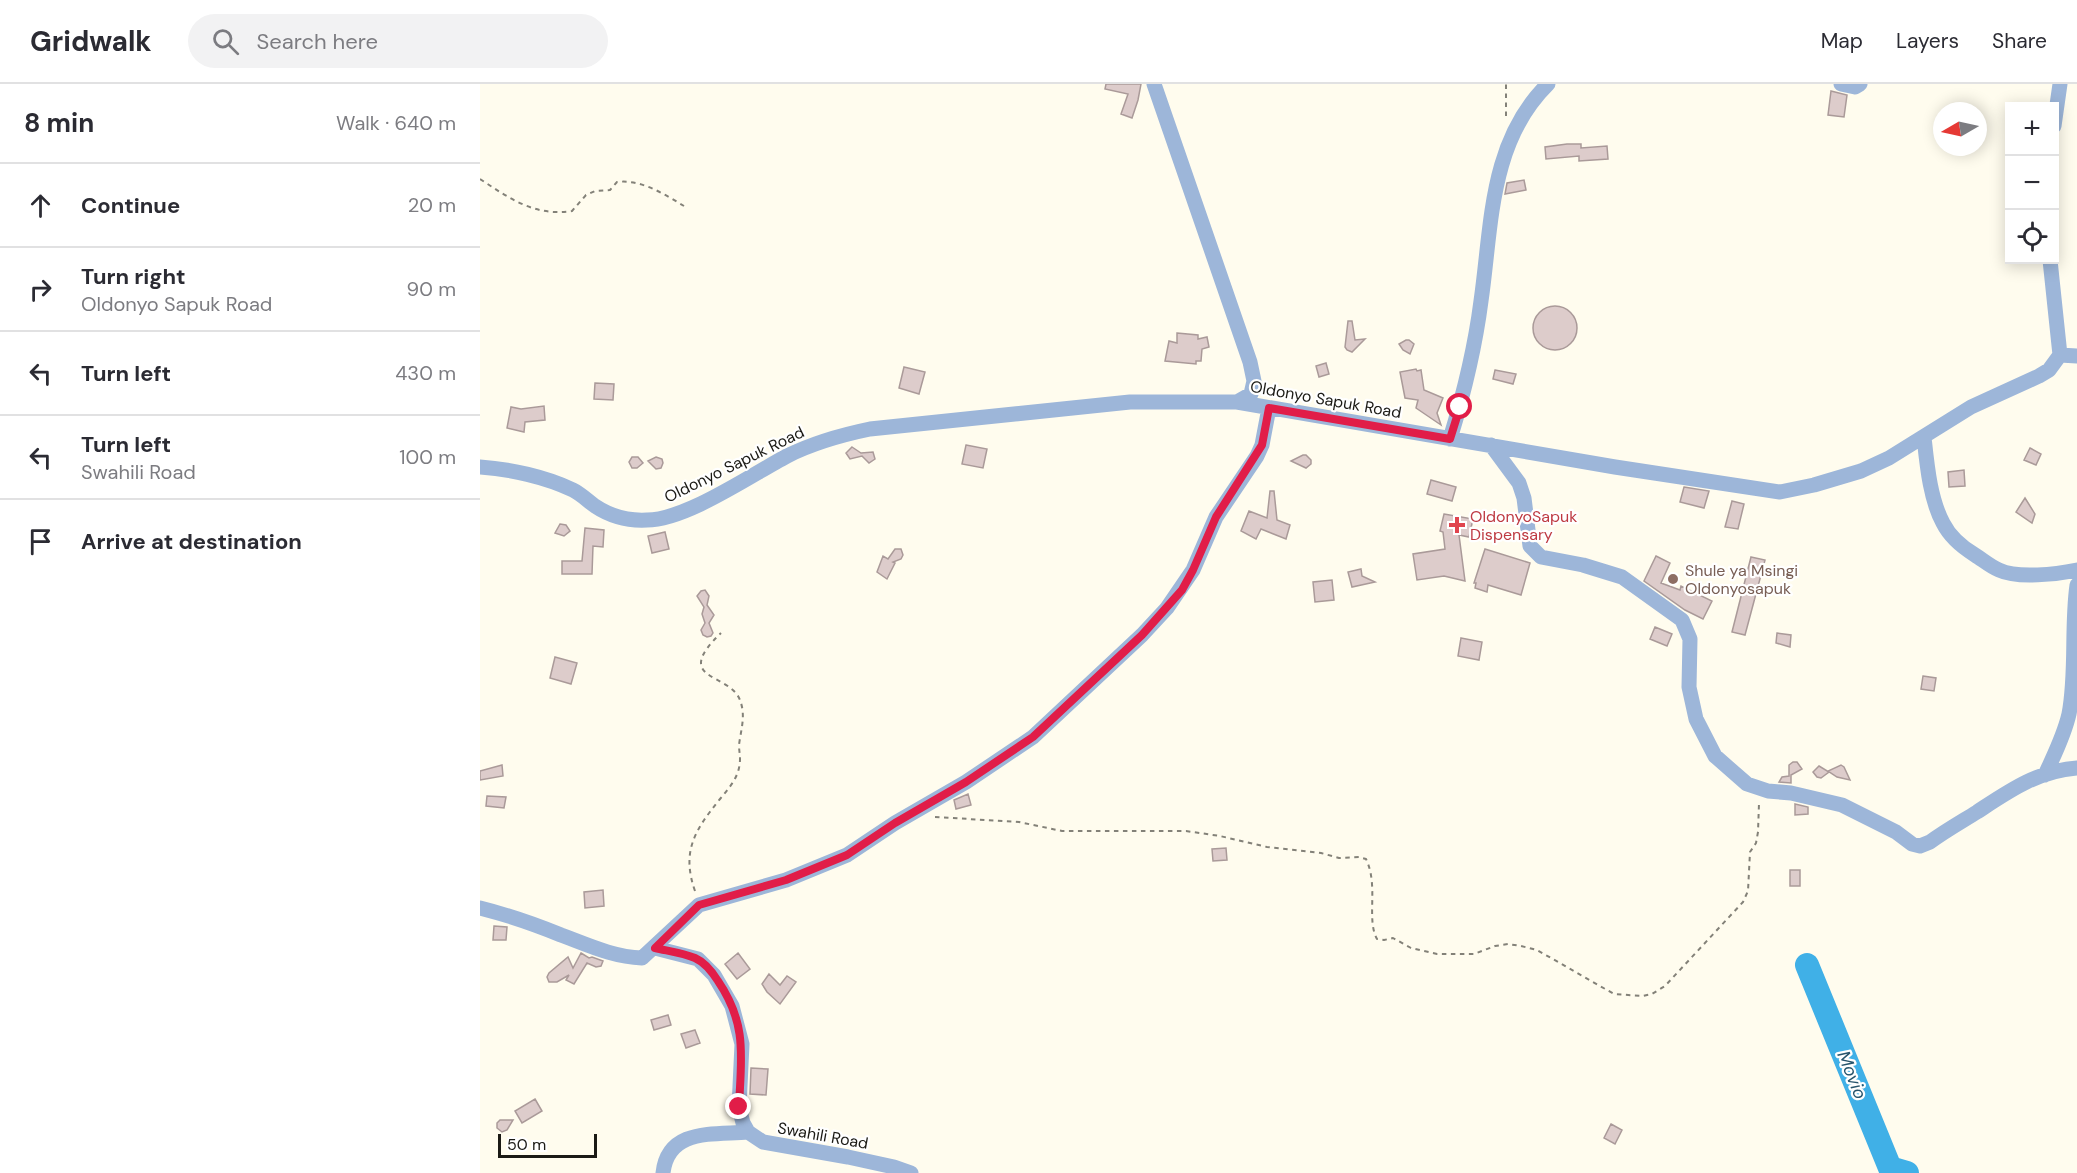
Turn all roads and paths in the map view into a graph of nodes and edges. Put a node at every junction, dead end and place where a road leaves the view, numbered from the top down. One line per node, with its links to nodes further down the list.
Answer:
1 (1154, 84): 12 (street)
2 (1548, 84): 15 (street)
3 (1841, 84): 4 (street)
4 (1860, 84)
5 (2060, 84): 6 (street)
6 (2058, 102)
7 (480, 179): 8 (path)
8 (684, 206)
9 (2050, 264): 10 (street)
10 (2060, 355): 11 (street); 14 (street, Oldonyo Sapuk Road)
11 (2077, 356)
12 (1237, 402): 13 (street, Oldonyo Sapuk Road); 17 (street, Oldonyo Sapuk Road)
13 (1269, 408): 15 (street, Oldonyo Sapuk Road); 24 (street)
14 (1924, 437): 16 (street, Oldonyo Sapuk Road); 18 (street)
15 (1450, 439): 16 (street, Oldonyo Sapuk Road)
16 (1491, 445): 23 (street)
17 (480, 468)
18 (2077, 570)
19 (2077, 585): 22 (street)
20 (721, 633): 25 (path)
21 (2077, 768): 22 (street)
22 (2045, 775): 23 (street)
23 (1760, 788): 24 (path)
24 (911, 814): 25 (street)
25 (699, 905): 27 (street)
26 (480, 908): 27 (street)
27 (655, 948): 28 (street)
28 (748, 1132): 29 (street); 30 (street, Swahili Road)
29 (663, 1173)
30 (911, 1173)

